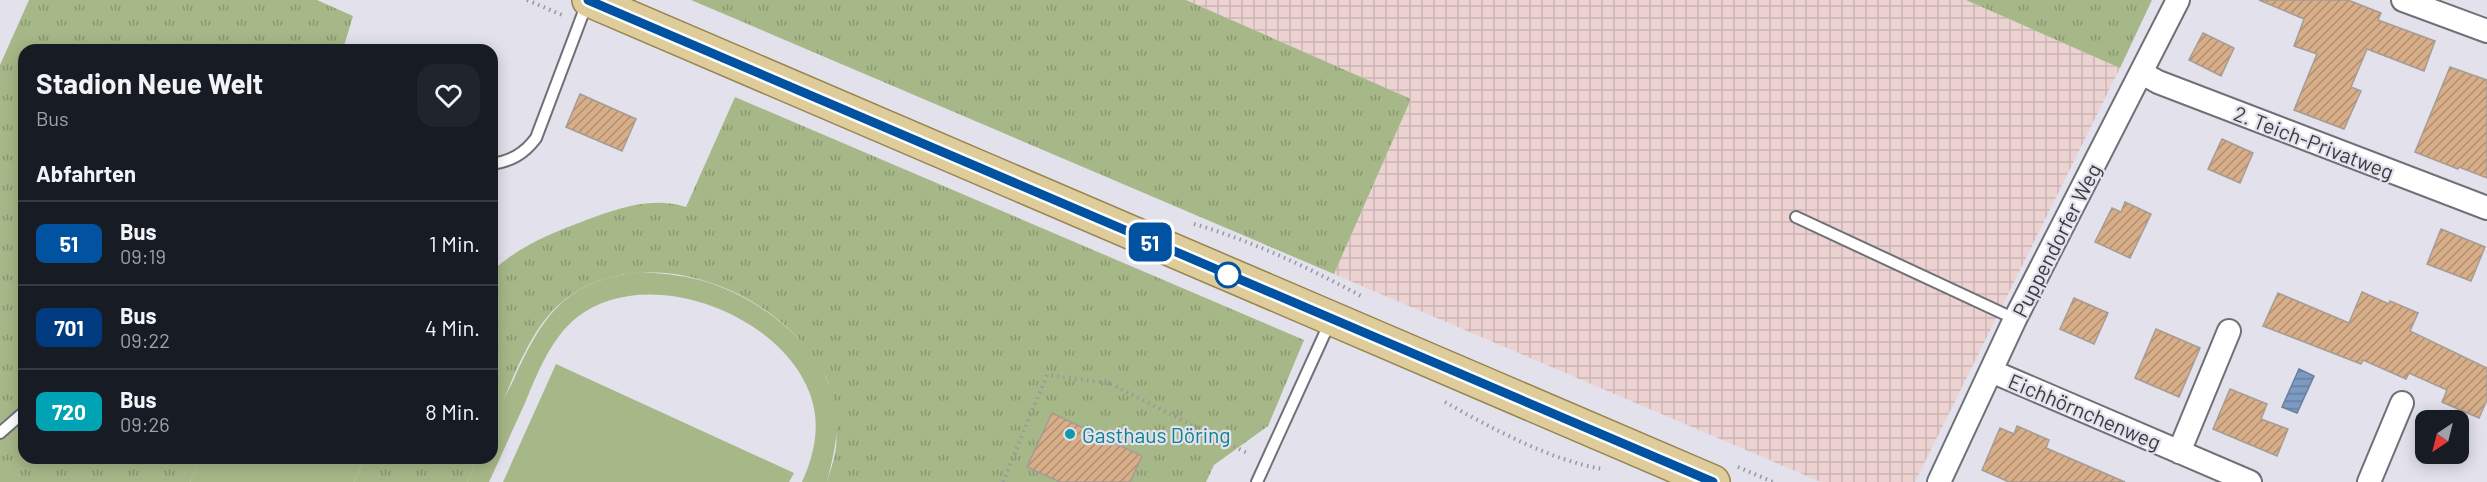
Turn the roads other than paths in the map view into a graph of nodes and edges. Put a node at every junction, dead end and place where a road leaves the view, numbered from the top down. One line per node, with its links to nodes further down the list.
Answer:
1 (589, 0): 6 (lane); 9 (main road)
2 (2178, 0): 5 (street, Puppendorfer Weg)
3 (2403, 0): 4 (street)
4 (2487, 30)
5 (2142, 73): 7 (street, 2. Teich-Privatweg); 10 (street, Puppendorfer Weg)
6 (498, 162)
7 (2487, 208)
8 (1796, 217): 10 (lane)
9 (1331, 319): 17 (lane); 18 (main road)
10 (2015, 320): 12 (street, Puppendorfer Weg)
11 (2229, 331): 16 (street, Eichhörnchenweg)
12 (1991, 371): 16 (street, Eichhörnchenweg); 19 (street, Puppendorfer Weg)
13 (2402, 403): 21 (street)
14 (18, 418): 15 (lane)
15 (0, 434)
16 (2179, 452): 20 (street, Eichhörnchenweg)
17 (1257, 482)
18 (1713, 482)
19 (1939, 482)
20 (2250, 482)
21 (2369, 482)

